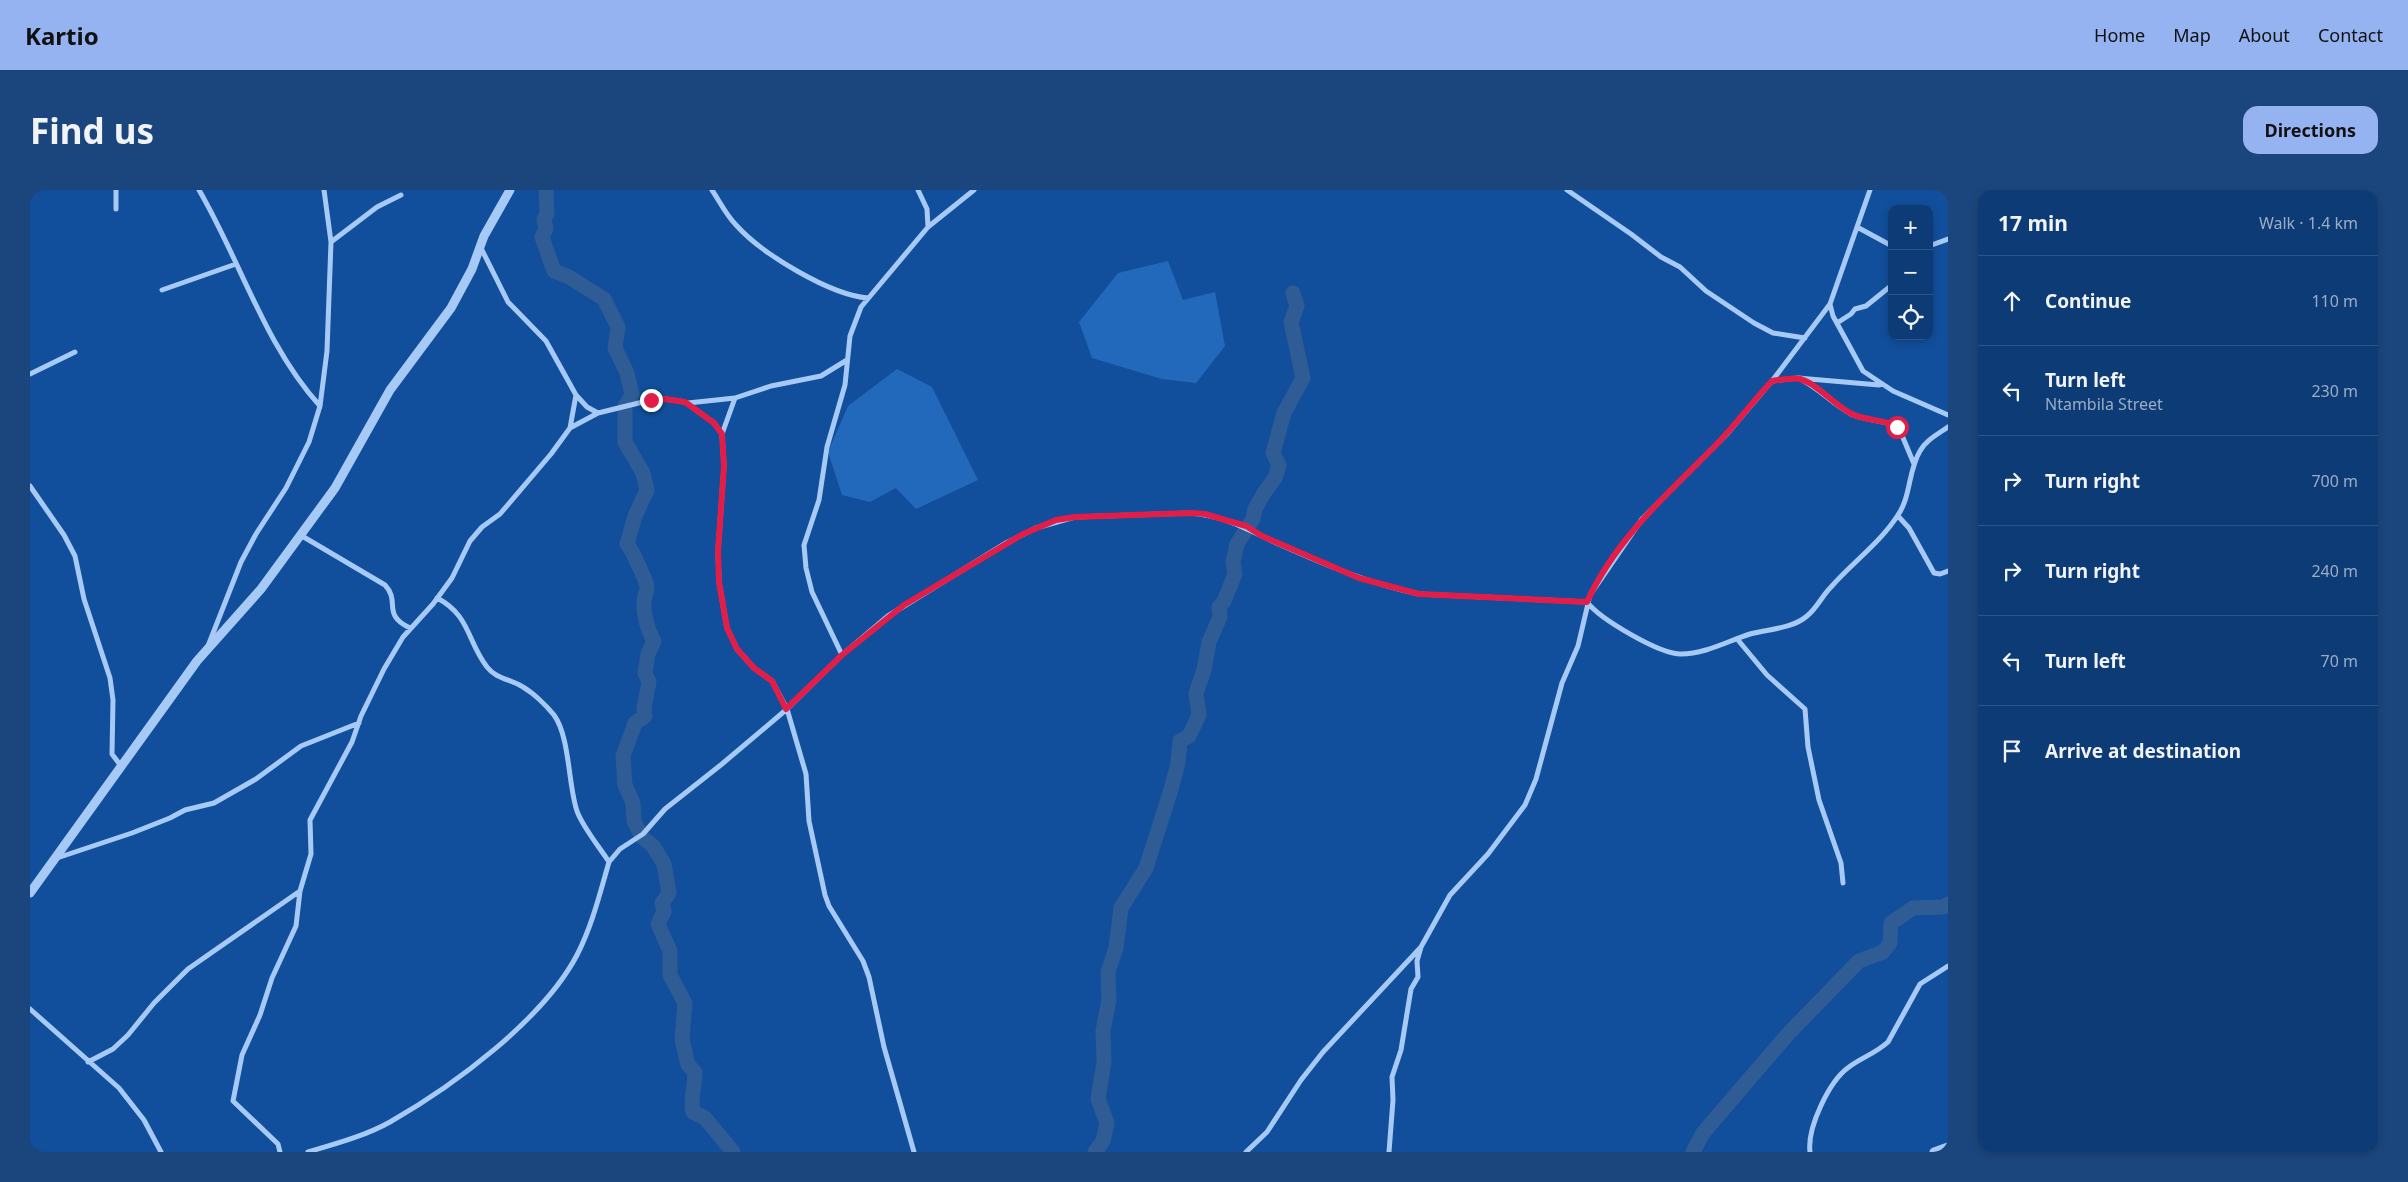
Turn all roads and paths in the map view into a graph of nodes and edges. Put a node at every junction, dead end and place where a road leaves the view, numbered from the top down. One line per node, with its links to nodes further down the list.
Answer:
1 (116, 190): 11 (street)
2 (199, 190): 19 (street)
3 (324, 190): 15 (street)
4 (510, 190): 18 (street)
5 (712, 190): 22 (street)
6 (918, 190): 12 (street)
7 (974, 190): 12 (street)
8 (1567, 190): 25 (street)
9 (1870, 190): 13 (street)
10 (401, 194): 15 (street)
11 (116, 209)
12 (928, 227): 22 (street)
13 (1857, 227): 16 (street); 23 (street)
14 (1948, 239): 17 (street)
15 (331, 242): 35 (street)
16 (1888, 244)
17 (1933, 245)
18 (481, 248): 32 (street); 44 (street)
19 (236, 264): 21 (street); 35 (street)
20 (1888, 288): 24 (street)
21 (162, 290)
22 (868, 298): 27 (street)
23 (1830, 304): 24 (street); 25 (street)
24 (1837, 323): 31 (street)
25 (1804, 338): 30 (street)
26 (75, 352): 28 (street)
27 (846, 360): 33 (street); 51 (street)
28 (30, 374)
29 (1798, 378): 30 (street); 31 (street); 41 (street)
30 (1772, 381): 47 (street)
31 (1882, 385): 37 (street)
32 (576, 395): 36 (street); 39 (street)
33 (735, 398): 34 (street); 40 (street)
34 (688, 404): 36 (street); 40 (street)
35 (320, 406): 50 (street)
36 (598, 413): 39 (street)
37 (1948, 415)
38 (1948, 427): 41 (street)
39 (570, 428): 46 (street)
40 (722, 434): 52 (street)
41 (1914, 465): 43 (street)
42 (30, 486): 54 (street)
43 (1898, 516): 45 (street); 49 (street)
44 (302, 536): 48 (street); 50 (street)
45 (1948, 571)
46 (437, 598): 48 (street); 56 (street)
47 (1587, 602): 49 (street); 51 (street); 60 (street)
48 (410, 628): 53 (street)
49 (1738, 640): 57 (street)
50 (206, 651): 54 (street)
51 (842, 655): 52 (street)
52 (786, 709): 56 (street); 68 (street)
53 (359, 723): 55 (street); 58 (street)
54 (122, 767): 55 (street)
55 (57, 858): 59 (street)
56 (609, 862): 67 (street)
57 (1844, 882)
58 (300, 891): 63 (street); 66 (street)
59 (30, 893)
60 (1421, 947): 69 (street); 70 (street)
61 (1948, 966): 71 (street)
62 (30, 1009): 63 (street)
63 (88, 1062): 65 (street)
64 (1948, 1147): 72 (street)
65 (161, 1152)
66 (280, 1152)
67 (308, 1152)
68 (914, 1152)
69 (1246, 1152)
70 (1389, 1152)
71 (1810, 1152)
72 (1934, 1152)

